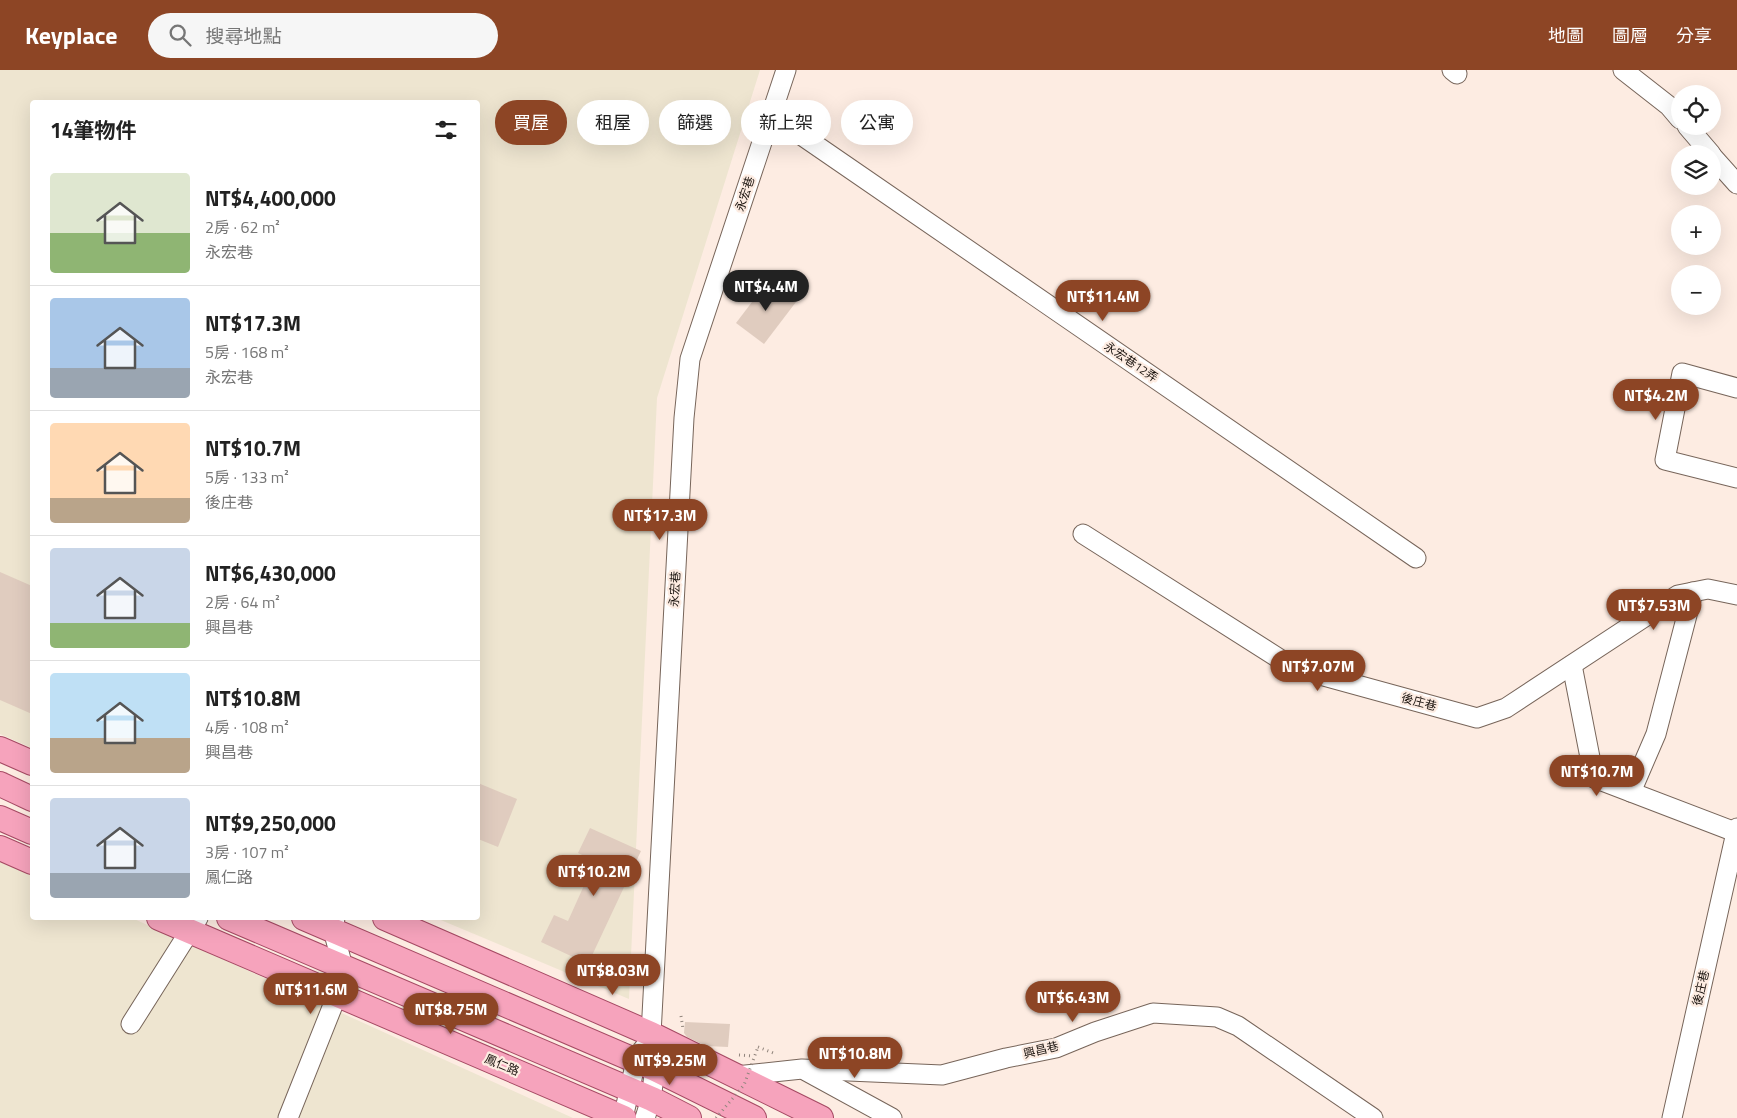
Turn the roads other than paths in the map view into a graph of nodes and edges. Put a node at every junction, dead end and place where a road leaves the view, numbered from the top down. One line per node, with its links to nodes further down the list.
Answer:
1 (786, 70): 3 (street, 永宏巷)
2 (1623, 70): 4 (street)
3 (777, 100)
4 (1671, 108)
5 (1695, 135): 8 (street)
6 (762, 145): 37 (street, 永宏巷)
7 (816, 145): 14 (street, 永宏巷12弄)
8 (1703, 145)
9 (1721, 165): 10 (street)
10 (1737, 184)
11 (1737, 388): 12 (street)
12 (1737, 478)
13 (1083, 534): 17 (street, 後庄巷)
14 (1416, 558)
15 (1693, 592): 16 (street, 後庄巷); 17 (street, 後庄巷); 21 (street)
16 (1737, 594)
17 (1572, 664): 21 (street)
18 (0, 750): 19 (main road)
19 (30, 762)
20 (0, 784): 22 (main road)
21 (1631, 792): 24 (street)
22 (30, 798)
23 (0, 818): 25 (main road)
24 (1736, 830): 50 (street, 後庄巷)
25 (30, 831)
26 (0, 848): 27 (main road)
27 (30, 861)
28 (171, 920): 32 (main road, 鳳仁路)
29 (234, 920): 34 (main road)
30 (314, 920): 33 (main road)
31 (390, 920): 37 (main road)
32 (194, 924): 35 (main road, 鳳仁路); 36 (street)
33 (334, 924): 34 (street); 38 (main road)
34 (343, 967): 35 (street); 41 (main road)
35 (337, 995): 43 (street); 44 (main road, 鳳仁路)
36 (131, 1024)
37 (651, 1034): 38 (street, 永宏巷); 40 (main road)
38 (646, 1065): 41 (street); 42 (street); 46 (main road)
39 (802, 1069): 40 (street, 興昌巷); 48 (street); 49 (street, 興昌巷)
40 (736, 1076): 47 (main road)
41 (629, 1090): 42 (main road); 44 (street)
42 (648, 1109): 45 (main road)
43 (288, 1118)
44 (623, 1118)
45 (689, 1118)
46 (754, 1118)
47 (821, 1118)
48 (892, 1118)
49 (1372, 1118)
50 (1672, 1118)

